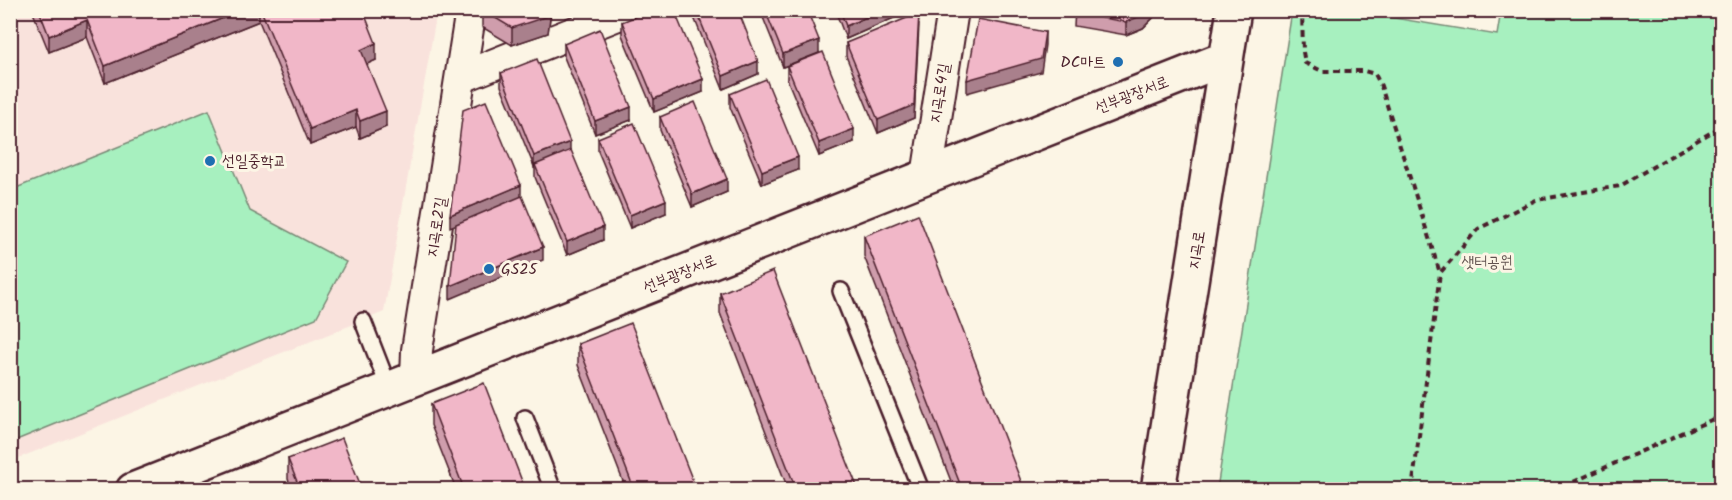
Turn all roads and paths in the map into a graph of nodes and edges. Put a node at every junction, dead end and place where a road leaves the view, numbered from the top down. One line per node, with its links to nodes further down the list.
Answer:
1 (471, 10): 7 (street, 지곡로2길)
2 (630, 10): 7 (street)
3 (953, 10): 9 (street, 지곡로4길)
4 (1234, 10): 6 (street, 지곡로)
5 (1302, 10): 10 (path)
6 (1226, 58): 9 (street, 선부광장서로); 19 (street, 지곡로)
7 (462, 77): 13 (street, 지곡로2길)
8 (1722, 126): 10 (path)
9 (927, 176): 13 (street, 선부광장서로)
10 (1440, 273): 20 (path)
11 (842, 291): 18 (lane)
12 (363, 321): 13 (lane)
13 (402, 383): 16 (street, 선부광장서로)
14 (1722, 415): 21 (path)
15 (525, 418): 17 (lane)
16 (133, 489)
17 (553, 489)
18 (921, 489)
19 (1158, 489)
20 (1412, 489)
21 (1568, 489)

